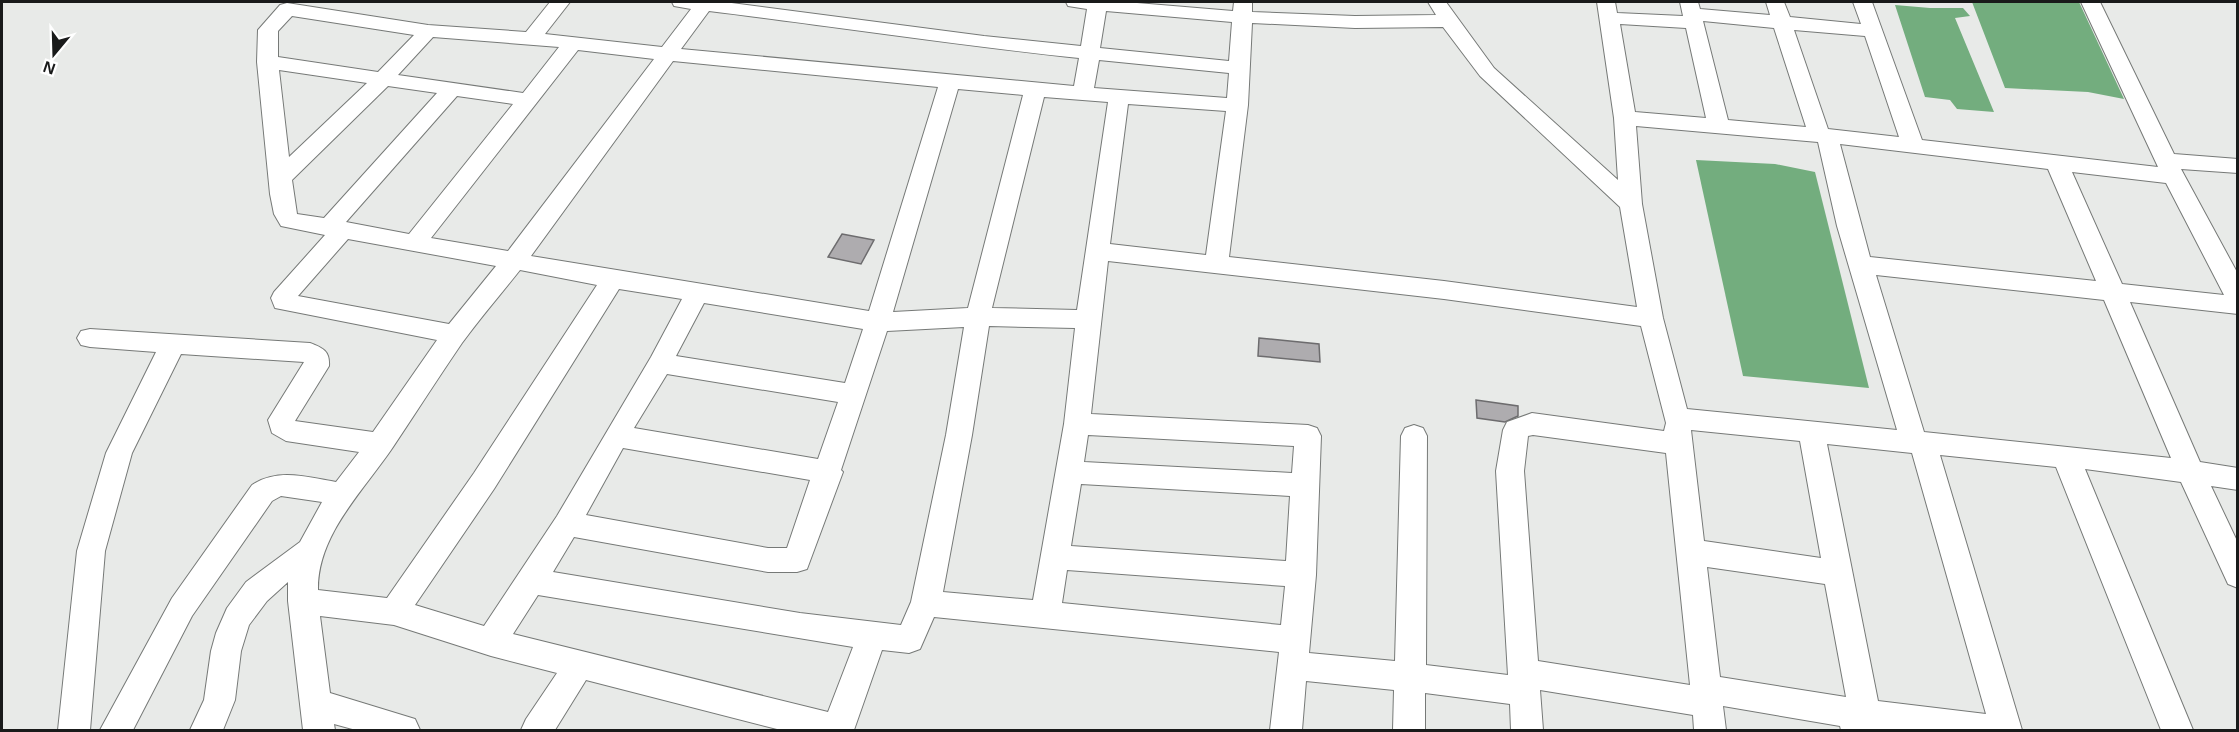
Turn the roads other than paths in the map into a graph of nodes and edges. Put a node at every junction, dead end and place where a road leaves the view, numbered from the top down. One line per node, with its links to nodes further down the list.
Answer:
1 (560, 2): 17 (street)
2 (697, 2): 19 (street); 20 (street)
3 (1075, 2): 8 (street)
4 (1437, 2): 13 (street)
5 (1775, 2): 14 (street)
6 (1863, 2): 16 (street)
7 (2091, 2): 37 (street)
8 (1098, 3): 10 (street); 19 (street)
9 (292, 5): 15 (street); 21 (street)
10 (1243, 9): 13 (street); 22 (street)
11 (1607, 10): 12 (street); 31 (street)
12 (1691, 13): 14 (street); 32 (street)
13 (1449, 21): 39 (street)
14 (1782, 23): 16 (street); 33 (street)
15 (428, 31): 17 (street); 23 (street)
16 (1872, 31): 34 (street)
17 (531, 38): 18 (street)
18 (574, 42): 20 (street); 29 (street)
19 (1090, 53): 22 (street); 27 (street)
20 (667, 54): 24 (street); 43 (street)
21 (267, 62): 23 (street); 38 (street)
22 (1240, 68): 30 (street)
23 (384, 78): 25 (street); 38 (street)
24 (950, 82): 26 (street); 54 (street)
25 (452, 90): 29 (street); 40 (street)
26 (1035, 90): 27 (street); 51 (street)
27 (1083, 93): 28 (street)
28 (1119, 96): 30 (street); 42 (street)
29 (528, 100): 41 (street)
30 (1237, 105): 44 (street)
31 (1625, 118): 32 (street); 39 (street)
32 (1719, 126): 33 (street)
33 (1823, 135): 34 (street); 45 (street)
34 (1913, 146): 35 (street)
35 (2057, 163): 37 (street); 47 (street)
36 (2237, 167): 37 (street)
37 (2170, 169): 49 (street)
38 (281, 177): 40 (street)
39 (1631, 204): 52 (street)
40 (336, 228): 41 (street); 55 (street)
41 (414, 243): 43 (street)
42 (1097, 251): 44 (street); 53 (street)
43 (514, 261): 46 (street); 55 (street)
44 (1216, 265): 52 (street)
45 (1861, 265): 47 (street); 65 (street)
46 (613, 279): 48 (street); 84 (street)
47 (2115, 292): 50 (street); 70 (street)
48 (697, 293): 54 (street); 58 (street)
49 (2238, 298)
50 (2238, 305)
51 (978, 317): 53 (street); 54 (street); 83 (street)
52 (1651, 318): 61 (street)
53 (1088, 319): 60 (street)
54 (878, 322): 59 (street)
55 (455, 334): 66 (street)
56 (90, 338): 57 (street)
57 (173, 344): 66 (street); 95 (street)
58 (660, 363): 59 (street); 63 (street)
59 (853, 394): 68 (street)
60 (1077, 424): 69 (street); 72 (street)
61 (1677, 431): 62 (street); 76 (street); 91 (street)
62 (1811, 431): 65 (street); 78 (street)
63 (616, 436): 68 (street); 74 (street)
64 (1414, 436): 90 (street)
65 (1919, 442): 67 (street); 105 (street)
66 (380, 444): 73 (street)
67 (2066, 457): 70 (street); 106 (street)
68 (829, 472): 74 (street)
69 (1068, 472): 72 (street); 77 (street)
70 (2189, 472): 71 (street); 80 (street)
71 (2238, 479)
72 (1303, 485): 79 (street)
73 (343, 494): 75 (street); 96 (street)
74 (567, 524): 81 (street)
75 (310, 550): 82 (street); 97 (street)
76 (1691, 552): 78 (street); 92 (street)
77 (1055, 557): 79 (street); 85 (street)
78 (1838, 573): 94 (street)
79 (1302, 575): 88 (street)
80 (2238, 575)
81 (531, 581): 86 (street); 87 (street)
82 (303, 601): 84 (street); 93 (street)
83 (926, 603): 85 (street); 86 (street)
84 (394, 612): 87 (street)
85 (1045, 616): 88 (street)
86 (872, 636): 100 (street)
87 (491, 642): 89 (street)
88 (1293, 653): 90 (street); 101 (street)
89 (579, 665): 99 (street); 100 (street)
90 (1410, 677): 91 (street); 102 (street)
91 (1524, 682): 92 (street); 103 (street)
92 (1708, 707): 94 (street)
93 (318, 717): 98 (street)
94 (1858, 719): 104 (street)
95 (74, 730)
96 (116, 730)
97 (206, 730)
98 (404, 730)
99 (537, 730)
100 (838, 730)
101 (1286, 730)
102 (1409, 730)
103 (1527, 730)
104 (1991, 730)
105 (2007, 730)
106 (2177, 730)

